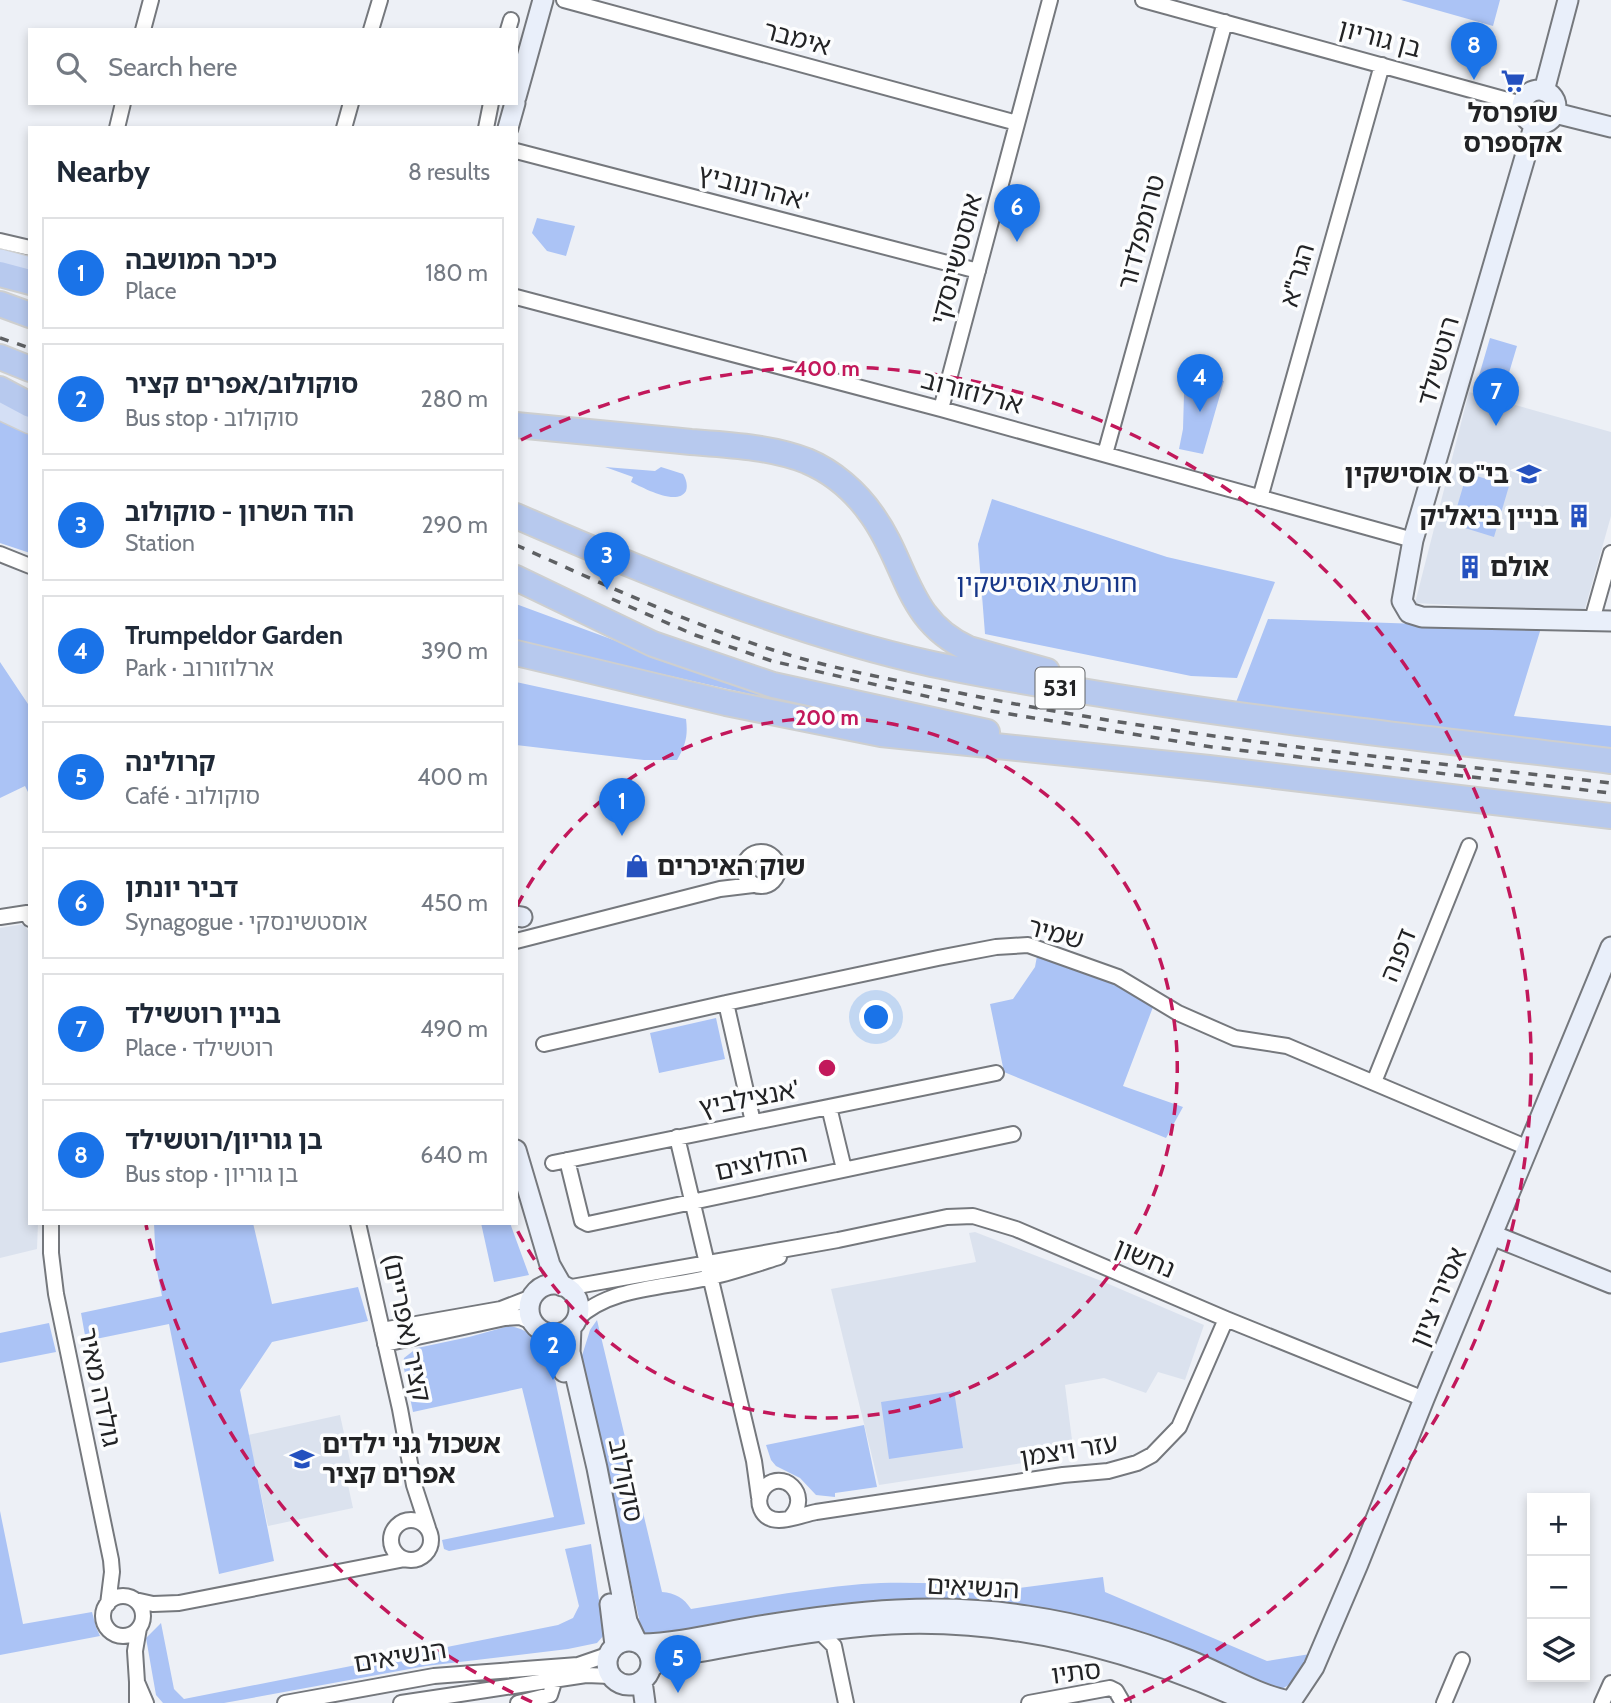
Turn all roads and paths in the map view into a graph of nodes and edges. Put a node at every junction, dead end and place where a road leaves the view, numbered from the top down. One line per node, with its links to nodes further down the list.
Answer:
1 (151, 0): 9 (street)
2 (380, 0): 10 (street)
3 (543, 0): 12 (street)
4 (564, 0): 20 (street, אימבר)
5 (1050, 0): 20 (street, אוסטשינסקי)
6 (1143, 0): 8 (street, בן גוריון)
7 (1568, 0): 13 (street)
8 (1225, 22): 11 (street, בן גוריון); 46 (street, טרומפלדור)
9 (144, 28)
10 (372, 28)
11 (1382, 65): 14 (street, בן גוריון); 47 (street, הגר"א)
12 (518, 90)
13 (1544, 91): 14 (street); 19 (street)
14 (1522, 104): 21 (street)
15 (123, 105): 22 (street)
16 (346, 105): 23 (street)
17 (491, 105): 24 (street)
18 (514, 105): 25 (street)
19 (1555, 113): 21 (street); 26 (street)
20 (1017, 123): 32 (street, אוסטשינסקי)
21 (1535, 123): 49 (street, רוטשילד)
22 (117, 126)
23 (344, 126)
24 (486, 126)
25 (508, 126)
26 (1611, 127)
27 (518, 151): 32 (street, אהרונוביץ')
28 (0, 241): 29 (street)
29 (28, 248)
30 (0, 260): 31 (main road)
31 (28, 267)
32 (978, 271): 43 (street, אוסטשינסקי)
33 (0, 274): 34 (highway)
34 (28, 281)
35 (518, 298): 43 (street, ארלוזורוב)
36 (0, 304): 37 (highway)
37 (28, 314)
38 (0, 357): 39 (highway)
39 (28, 368)
40 (0, 389): 41 (highway)
41 (28, 404)
42 (0, 409): 44 (main road)
43 (941, 409): 46 (street, ארלוזורוב)
44 (28, 422)
45 (518, 425): 56 (highway)
46 (1105, 454): 47 (street, ארלוזורוב)
47 (1260, 498): 49 (street, ארלוזורוב)
48 (523, 519): 56 (highway, 531)
49 (1413, 540): 54 (street, רוטשילד)
50 (1611, 553): 54 (street)
51 (0, 554): 52 (street)
52 (28, 565)
53 (518, 579): 58 (highway, 531)
54 (1601, 621)
55 (521, 655): 58 (highway)
56 (1193, 710): 57 (highway, 531)
57 (1611, 761)
58 (1209, 768): 59 (highway, 531)
59 (1611, 816)
60 (1469, 846): 69 (street, דפנה)
61 (753, 885): 64 (street)
62 (28, 916): 63 (street)
63 (0, 917)
64 (518, 941)
65 (1611, 947): 74 (street, אסירי ציון)
66 (726, 1003): 67 (street, שמיר); 69 (street, שמיר); 71 (street)
67 (544, 1044)
68 (996, 1073): 70 (street, אנצילביץ')
69 (1374, 1082): 74 (street, שמיר)
70 (829, 1107): 71 (street, אנצילביץ'); 77 (street)
71 (753, 1122): 73 (street, אנצילביץ')
72 (1013, 1134): 77 (street, החלוצים)
73 (677, 1138): 76 (street, אנצילביץ'); 79 (street)
74 (1528, 1148): 82 (street, אסירי ציון)
75 (518, 1157): 87 (street)
76 (560, 1161): 79 (street, החלוצים)
77 (845, 1169): 79 (street, החלוצים)
78 (518, 1200): 88 (street)
79 (692, 1202): 84 (street)
80 (51, 1225): 105 (street, גולדה מאיר)
81 (358, 1225): 92 (street, קציר (אפריים))
82 (1492, 1235): 86 (street); 93 (street, אסירי ציון)
83 (838, 1240): 84 (street, נחשון); 85 (street, נחשון); 89 (street, נחשון)
84 (706, 1261): 85 (street); 87 (street, נחשון)
85 (710, 1278): 90 (street, נחשון); 94 (street)
86 (1611, 1283)
87 (564, 1287): 88 (street); 90 (street)
88 (534, 1294): 91 (street); 92 (street)
89 (1226, 1319): 93 (street, נחשון); 99 (street, עזר ויצמן)
90 (574, 1323): 91 (street); 114 (street, סוקולוב)
91 (539, 1327): 92 (street); 116 (street, סוקולוב)
92 (384, 1337): 96 (street, קציר (אפריים))
93 (1424, 1399): 124 (street, אסירי ציון)
94 (752, 1456): 95 (street); 97 (street)
95 (777, 1481): 97 (street); 98 (street)
96 (414, 1485): 101 (street, קציר (אפריים)); 102 (street, קציר (אפריים))
97 (759, 1497): 100 (street)
98 (798, 1497): 99 (street, עזר ויצמן); 100 (street)
99 (836, 1509): 100 (street, עזר ויצמן)
100 (791, 1517)
101 (402, 1522): 102 (street); 103 (street)
102 (428, 1528): 104 (street)
103 (391, 1535): 104 (street); 106 (street)
104 (405, 1559): 106 (street)
105 (111, 1560): 107 (street, גולדה מאיר); 109 (street, גולדה מאיר)
106 (363, 1566): 108 (street)
107 (133, 1600): 108 (street); 109 (street); 110 (street)
108 (179, 1603): 110 (street)
109 (108, 1604): 113 (street)
110 (139, 1627): 113 (street); 118 (street)
111 (845, 1629): 112 (street, הנשיאים); 115 (street); 135 (street, הנשיאים)
112 (816, 1633): 115 (street); 119 (street, הנשיאים)
113 (116, 1635): 118 (street)
114 (639, 1643): 116 (street); 119 (street); 124 (street, הנשיאים)
115 (834, 1646): 132 (street)
116 (611, 1650): 121 (street); 127 (street, הנשיאים)
117 (1462, 1660): 136 (street)
118 (134, 1666): 122 (street)
119 (646, 1675): 121 (street); 131 (street)
120 (555, 1679): 121 (street, הנשיאים); 128 (street, הנשיאים); 129 (street)
121 (616, 1680): 130 (street)
122 (137, 1682): 125 (street); 126 (street)
123 (1611, 1683): 137 (street)
124 (1295, 1702)
125 (137, 1703)
126 (146, 1703)
127 (285, 1703)
128 (401, 1703)
129 (518, 1703)
130 (627, 1703)
131 (645, 1703)
132 (846, 1703)
133 (1029, 1703): 134 (street, סתיו)
134 (1123, 1703)
135 (1251, 1703)
136 (1444, 1703)
137 (1602, 1703)

